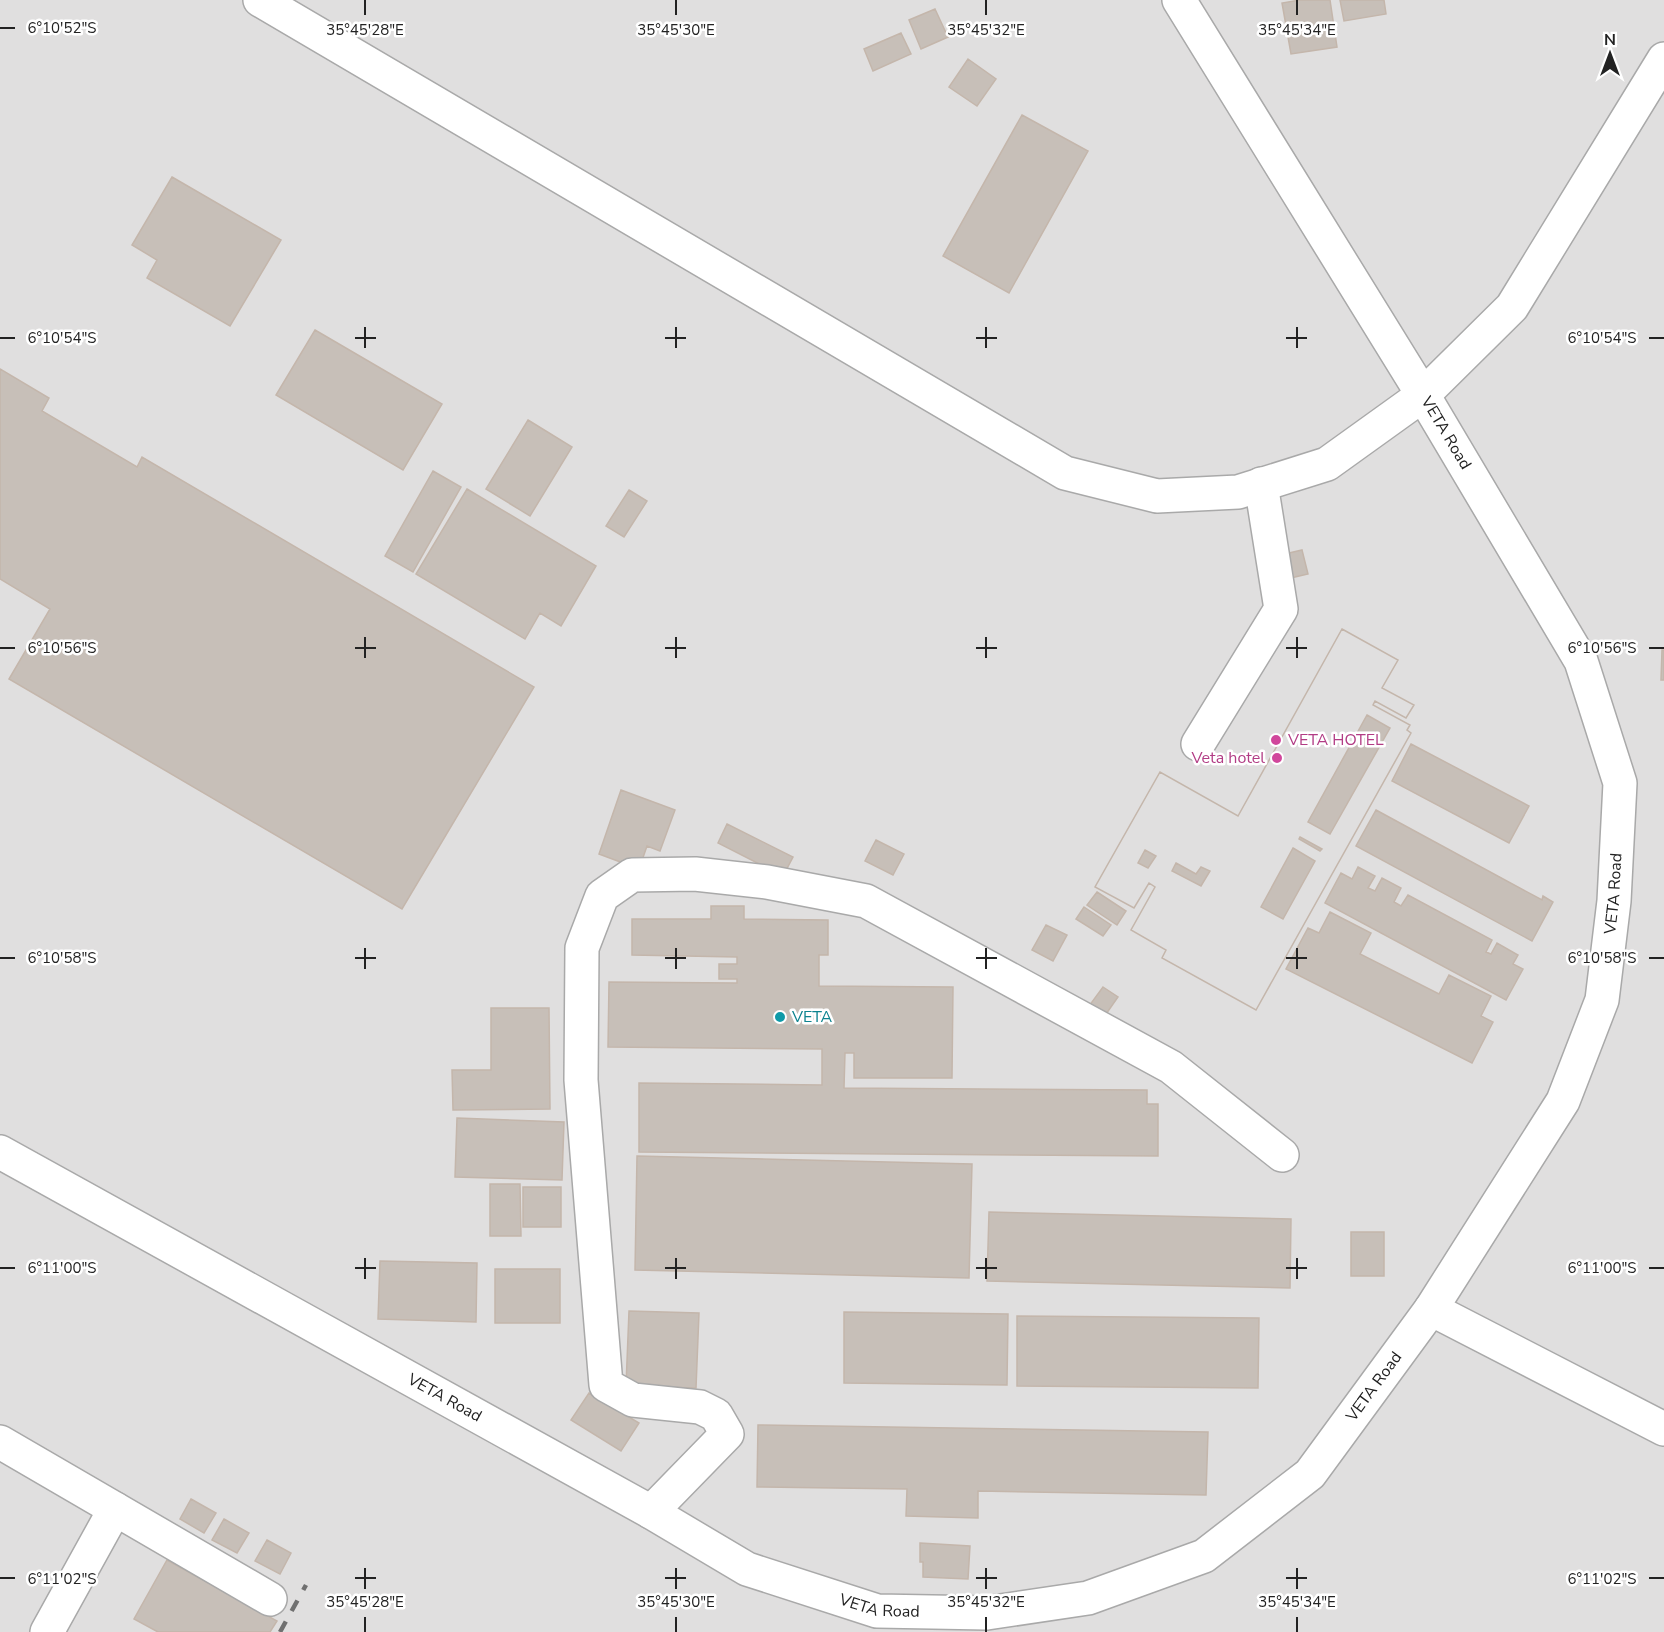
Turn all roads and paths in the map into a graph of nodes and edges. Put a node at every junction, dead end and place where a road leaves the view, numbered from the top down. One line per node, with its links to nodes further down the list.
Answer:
1 (260, 0): 5 (street)
2 (1179, 0): 4 (street, VETA Road)
3 (1664, 59): 4 (street)
4 (1423, 395): 5 (street); 9 (street, VETA Road)
5 (1261, 484): 6 (street)
6 (1198, 744)
7 (0, 1152): 13 (street, VETA Road)
8 (1282, 1155): 13 (street)
9 (1431, 1309): 10 (street); 15 (street, VETA Road)
10 (1664, 1429)
11 (0, 1442): 12 (street)
12 (115, 1509): 14 (street); 16 (street)
13 (651, 1512): 15 (street, VETA Road)
14 (270, 1599)
15 (876, 1622)
16 (47, 1632)

